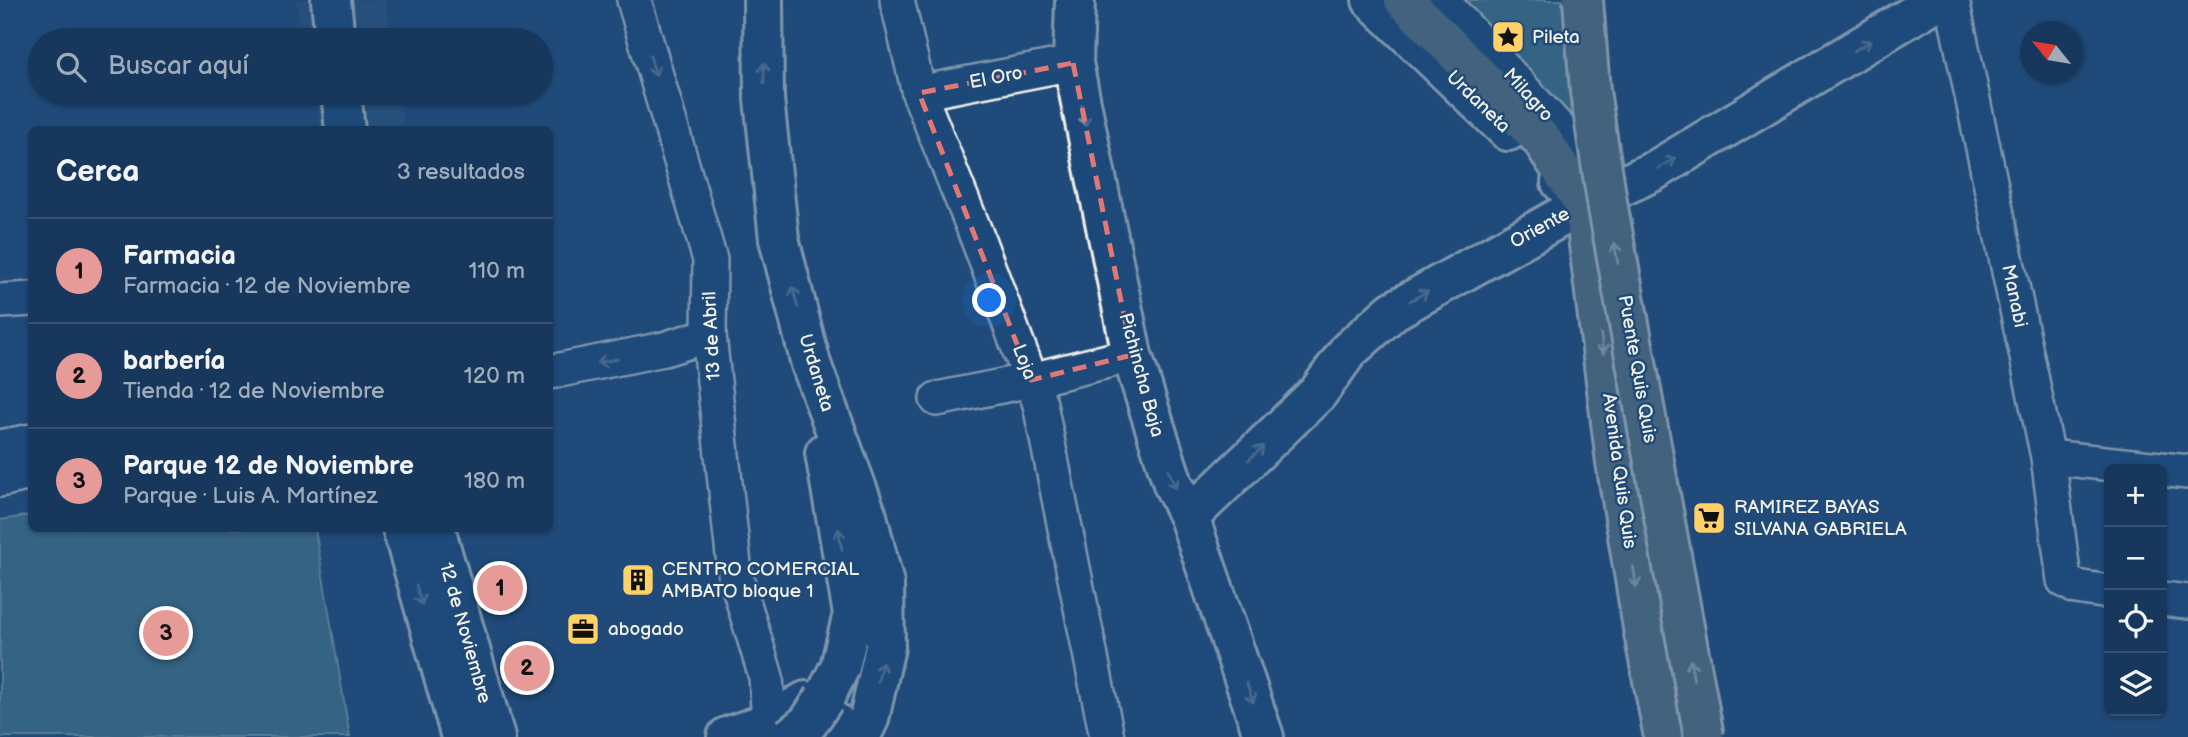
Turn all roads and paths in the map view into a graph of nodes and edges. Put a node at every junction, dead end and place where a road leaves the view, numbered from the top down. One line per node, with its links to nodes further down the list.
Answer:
1 (331, 0): 12 (street)
2 (634, 0): 20 (street, 13 de Abril, one-way to 20)
3 (763, 0): 22 (street, Urdaneta, one-way to 3)
4 (897, 0): 14 (street, Loja)
5 (1075, 0): 13 (street, Pichincha Baja)
6 (1372, 0): 17 (street, Urdaneta)
7 (1404, 0): 17 (main road)
8 (1441, 0): 17 (street, Milagro)
9 (1583, 0): 49 (main road, Puente Quis Quis, one-way to 9, bridge)
10 (1938, 0): 17 (street, Oriente, one-way to 10)
11 (1952, 0): 28 (street, Manabi)
12 (334, 28)
13 (1073, 63): 14 (street, El Oro); 21 (street, Pichincha Baja, one-way to 21)
14 (919, 93): 24 (street, Loja)
15 (342, 105): 16 (street)
16 (345, 126)
17 (1599, 197): 32 (street, Oriente, one-way to 17); 48 (main road, Avenida Quis Quis, one-way to 48)
18 (28, 299): 19 (street)
19 (0, 301)
20 (709, 335): 23 (street, one-way to 23); 38 (street, 13 de Abril)
21 (1132, 355): 24 (street); 32 (street, Pichincha Baja, one-way to 32)
22 (811, 364): 39 (street, one-way to 22); 45 (street, Urdaneta, one-way to 22)
23 (553, 371)
24 (1031, 380): 25 (street); 46 (street, Loja)
25 (937, 400)
26 (28, 442): 27 (street)
27 (0, 447)
28 (2048, 457): 29 (street); 35 (street, Manabi)
29 (2188, 472)
30 (28, 474): 31 (street)
31 (0, 480)
32 (1189, 517): 47 (street, Pichincha Baja, one-way to 47)
33 (403, 532): 41 (street, 12 de Noviembre, one-way to 41)
34 (436, 532): 42 (street, 12 de Noviembre)
35 (2104, 591)
36 (2167, 600): 37 (street)
37 (2188, 602)
38 (766, 677): 39 (street); 40 (street, 13 de Abril)
39 (815, 700): 40 (street, bridge); 44 (street)
40 (781, 732): 43 (street)
41 (461, 737)
42 (495, 737)
43 (727, 737)
44 (855, 737)
45 (860, 737)
46 (1107, 737)
47 (1264, 737)
48 (1664, 737)
49 (1704, 737)

